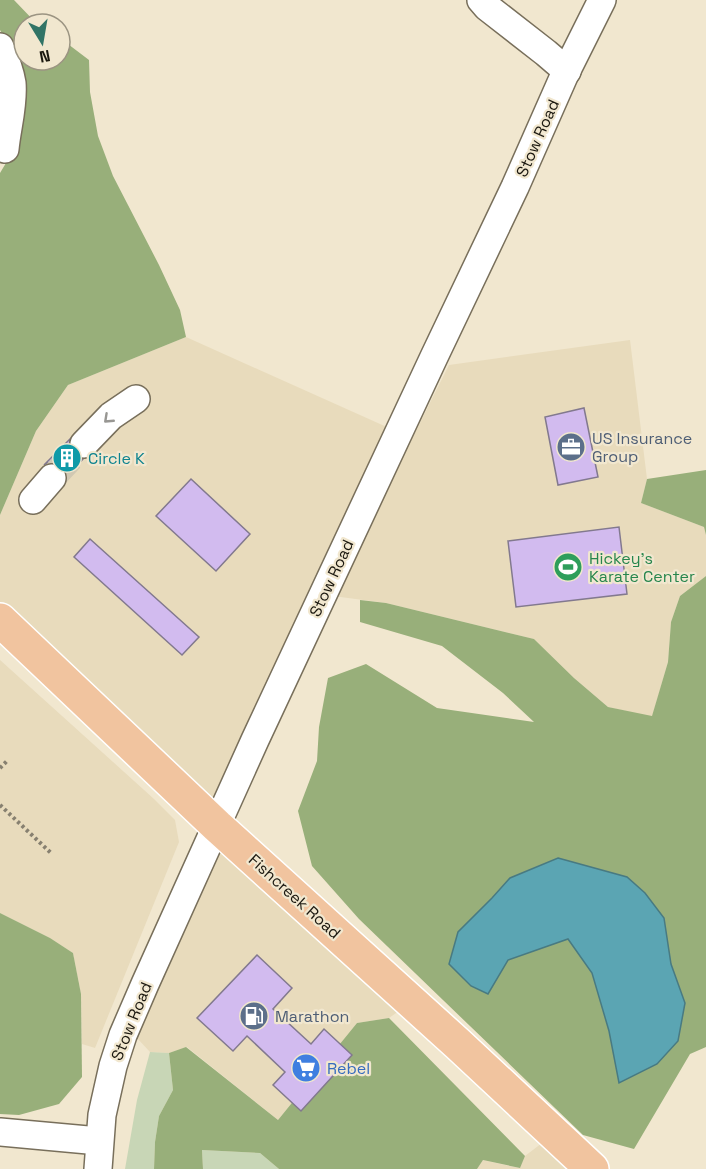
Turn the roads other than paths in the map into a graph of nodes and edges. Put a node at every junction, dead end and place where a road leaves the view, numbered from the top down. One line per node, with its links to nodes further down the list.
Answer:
1 (481, 0): 4 (street)
2 (602, 0): 4 (street, Stow Road)
3 (0, 47): 5 (street)
4 (567, 71): 11 (street, Stow Road)
5 (5, 149)
6 (136, 399): 7 (street, one-way to 7)
7 (84, 444)
8 (52, 478): 9 (street)
9 (33, 500)
10 (0, 620): 11 (main road, Fishcreek Road)
11 (217, 826): 13 (street, Stow Road); 15 (main road, Fishcreek Road)
12 (0, 1132): 13 (street)
13 (99, 1141): 14 (street, Stow Road)
14 (98, 1169)
15 (592, 1169)

